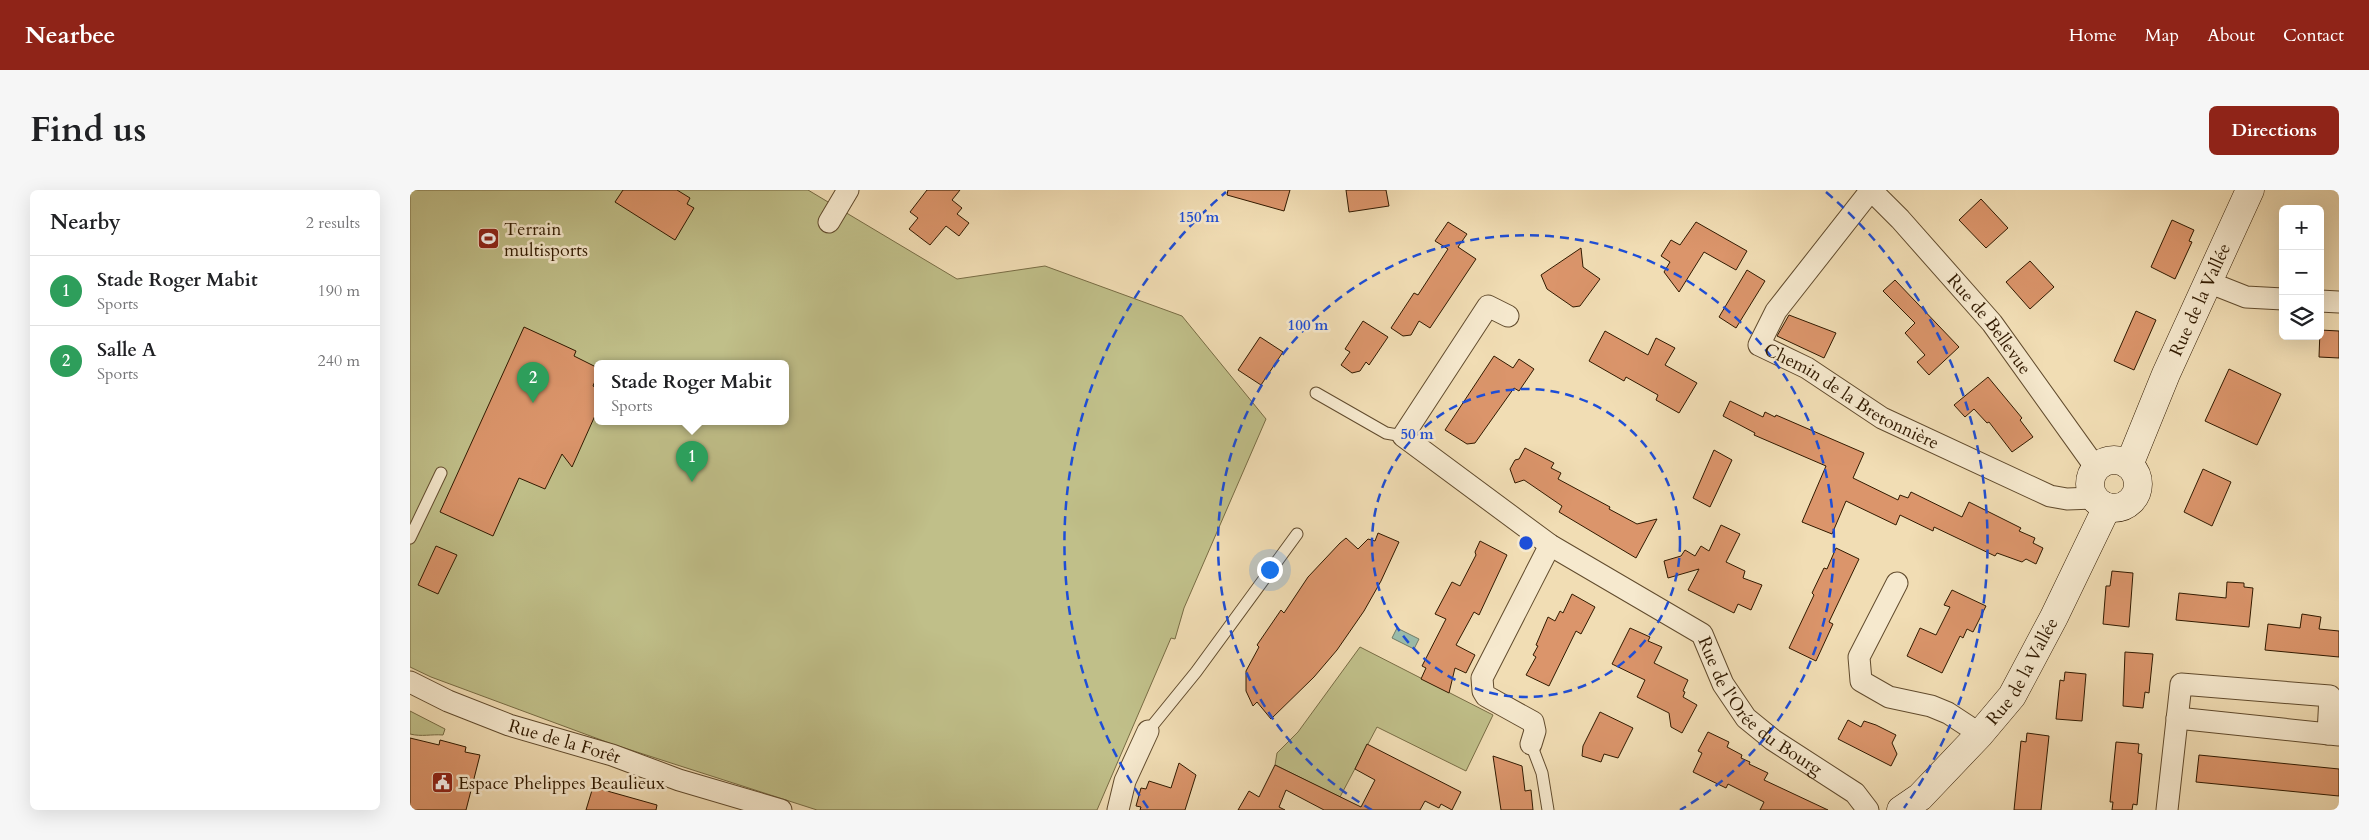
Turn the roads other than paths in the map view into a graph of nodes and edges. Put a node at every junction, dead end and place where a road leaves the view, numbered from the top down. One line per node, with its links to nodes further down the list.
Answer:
1 (848, 190): 4 (street)
2 (1871, 190): 13 (street, Rue de Bellevue); 15 (street, Chemin de la Bretonnière)
3 (2250, 190): 5 (street, Rue de la Vallée)
4 (829, 222)
5 (2208, 282): 6 (street); 12 (street, Rue de la Vallée)
6 (2279, 299)
7 (2324, 301): 8 (street)
8 (2339, 302)
9 (1508, 316): 11 (street)
10 (1316, 393): 11 (lane, Rue de l'Orée du Bourg)
11 (1403, 436): 18 (street, Rue de l'Orée du Bourg)
12 (2129, 465): 13 (street); 15 (street)
13 (2096, 468): 15 (street)
14 (441, 474): 17 (lane)
15 (2101, 503): 23 (street, Rue de la Vallée)
16 (1297, 534): 22 (lane)
17 (410, 538)
18 (1550, 545): 25 (street); 29 (street, Rue de l'Orée du Bourg)
19 (1897, 583): 23 (street)
20 (410, 682): 26 (street, Rue de la Forêt)
21 (2177, 718): 24 (street); 24 (street); 31 (street)
22 (1148, 731): 27 (street)
23 (1980, 734): 30 (street, Rue de la Vallée)
24 (2334, 735)
25 (1531, 744): 28 (lane)
26 (780, 810)
27 (1118, 810)
28 (1548, 810)
29 (1868, 810)
30 (1901, 810)
31 (2167, 810)

